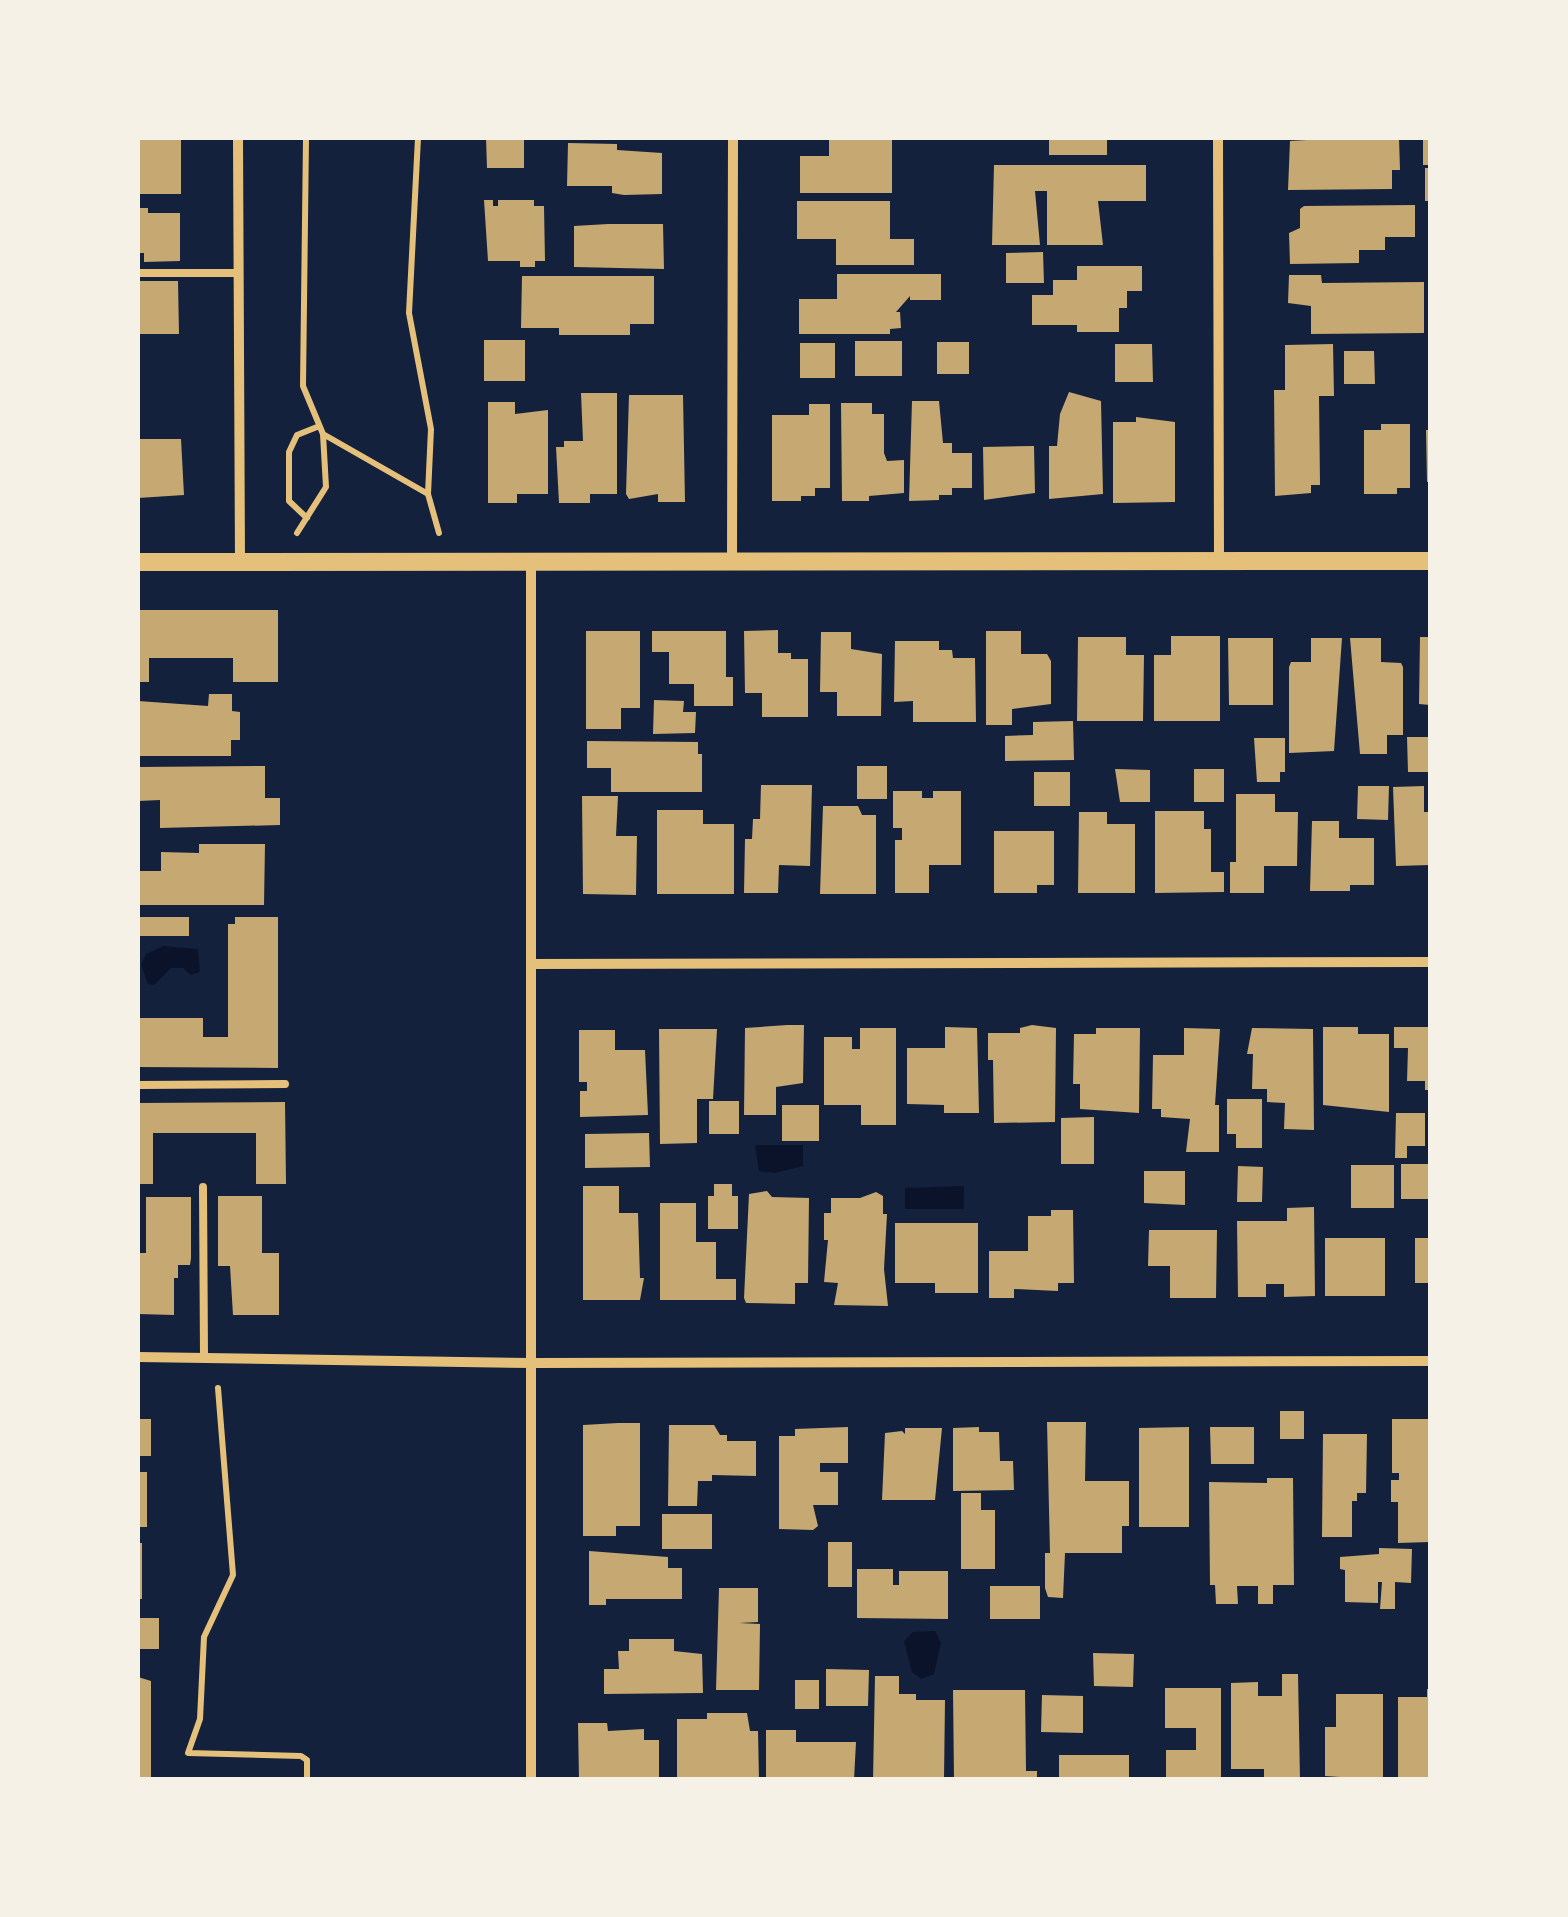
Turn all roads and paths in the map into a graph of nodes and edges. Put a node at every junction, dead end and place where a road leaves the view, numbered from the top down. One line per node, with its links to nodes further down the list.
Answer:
1 (238, 138): 6 (street)
2 (306, 138): 8 (path)
3 (418, 138): 10 (path)
4 (733, 138): 15 (street)
5 (1218, 138): 16 (street)
6 (239, 272): 7 (lane); 18 (street)
7 (138, 273)
8 (317, 426): 9 (path); 11 (path)
9 (323, 434): 10 (path); 11 (path)
10 (428, 494): 13 (path)
11 (307, 518): 12 (path)
12 (297, 534)
13 (439, 534)
14 (1430, 560): 16 (street)
15 (732, 561): 16 (street); 19 (street)
16 (1219, 561)
17 (138, 562): 18 (street)
18 (240, 562): 19 (street)
19 (531, 562): 21 (street)
20 (1430, 962): 21 (street)
21 (531, 964): 28 (street)
22 (286, 1084): 23 (lane)
23 (138, 1085)
24 (203, 1187): 25 (lane)
25 (204, 1357): 26 (street); 28 (street)
26 (138, 1358)
27 (1430, 1361): 28 (street)
28 (531, 1363): 31 (street)
29 (218, 1388): 30 (path)
30 (307, 1780)
31 (531, 1780)

